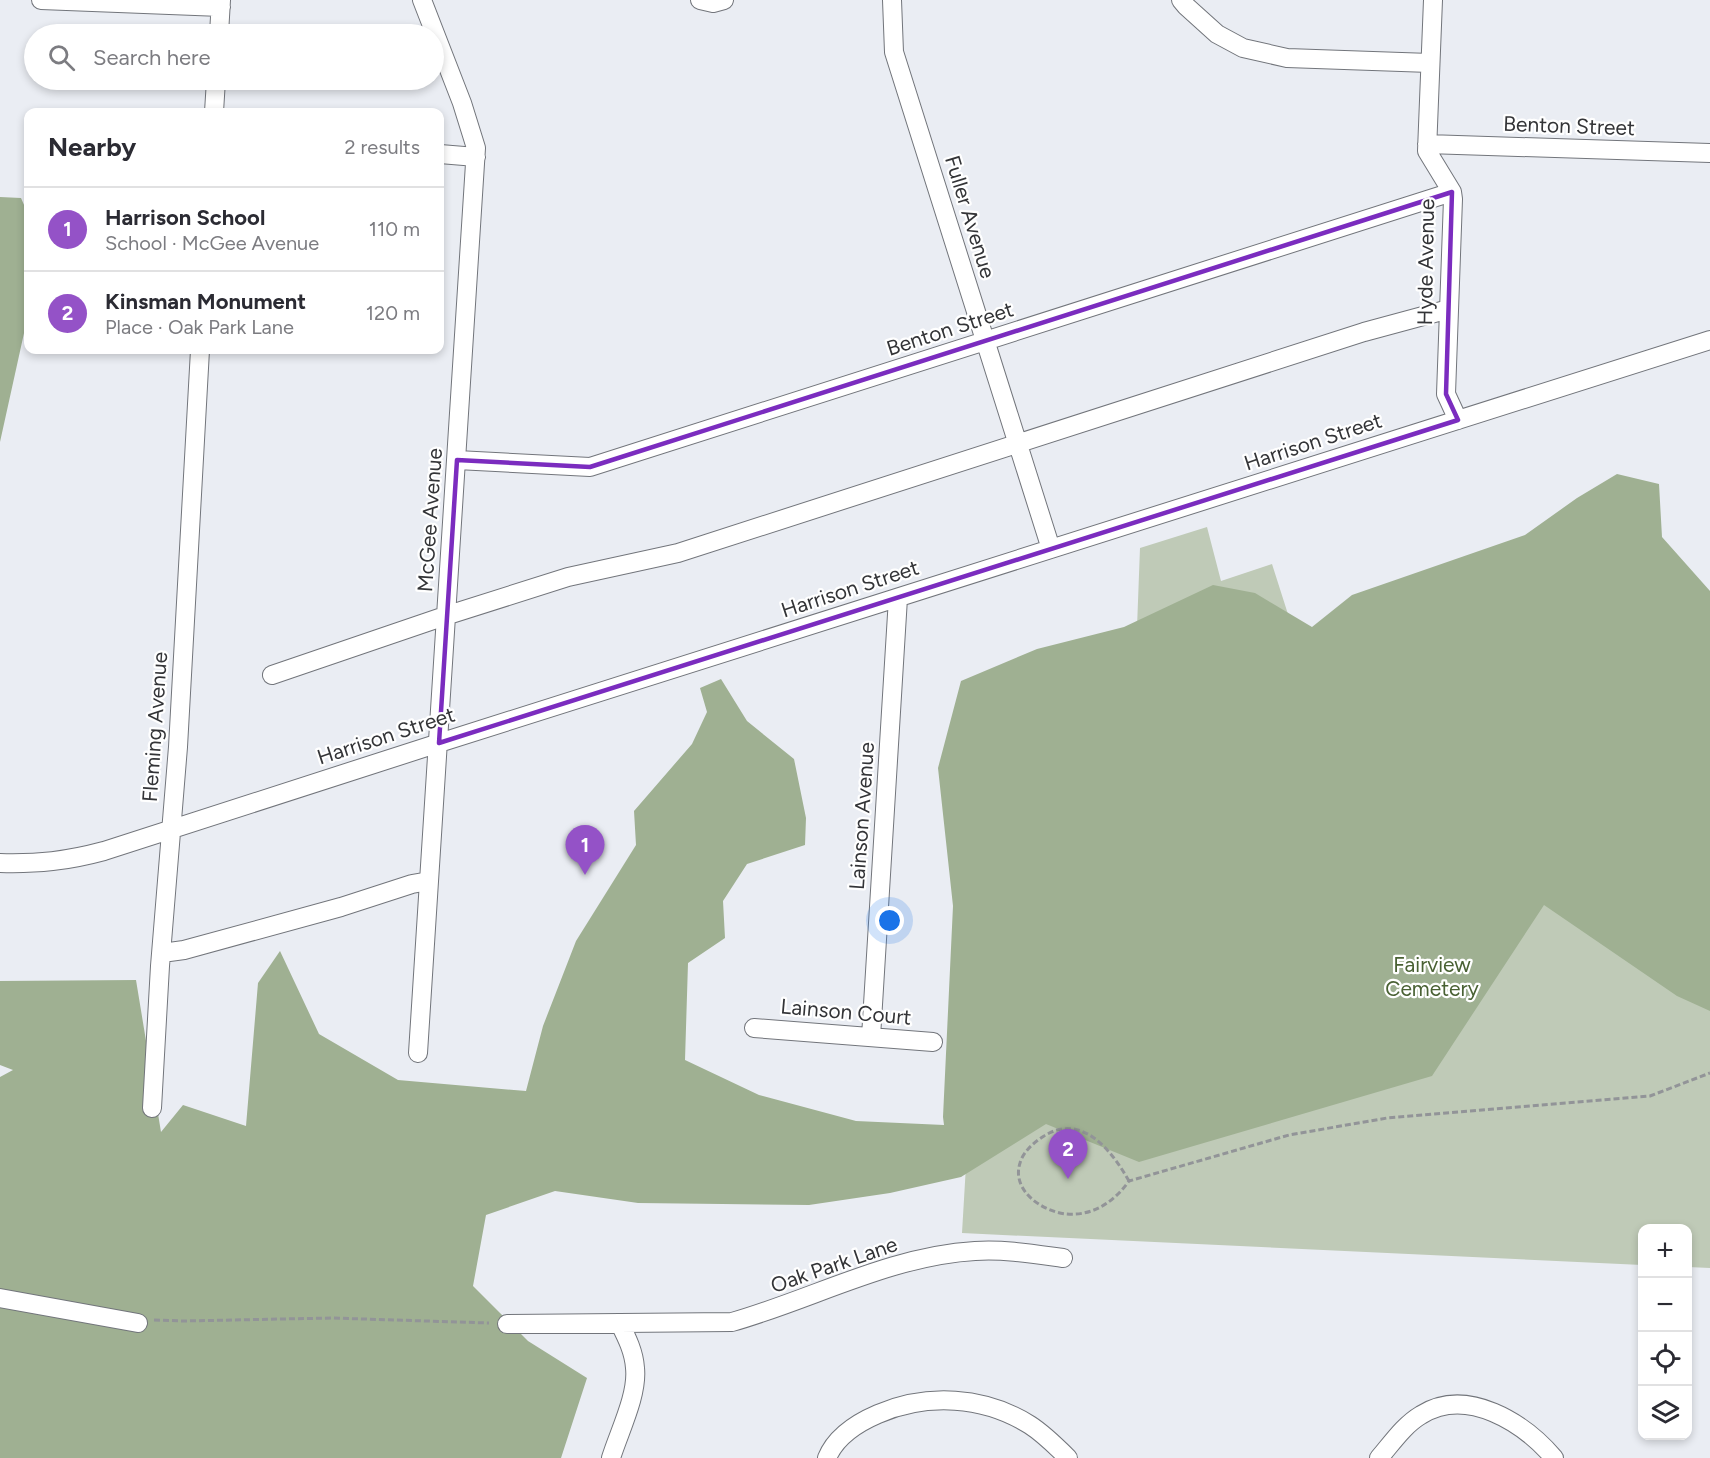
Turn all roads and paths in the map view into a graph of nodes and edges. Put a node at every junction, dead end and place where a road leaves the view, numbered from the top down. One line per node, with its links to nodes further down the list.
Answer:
1 (41, 0): 8 (street)
2 (422, 0): 10 (street, McGee Avenue)
3 (700, 0): 4 (street)
4 (724, 0)
5 (892, 0): 22 (street, Fuller Avenue)
6 (1181, 0): 12 (street)
7 (1433, 0): 12 (street, Hyde Avenue)
8 (221, 4): 9 (street)
9 (220, 24)
10 (431, 24)
11 (444, 57): 18 (street, McGee Avenue)
12 (1430, 63): 15 (street, Hyde Avenue)
13 (215, 90): 14 (street)
14 (213, 108)
15 (1427, 144): 16 (street, Benton Street); 19 (street, Hyde Avenue)
16 (1710, 153)
17 (444, 154): 18 (street)
18 (476, 157): 26 (street, McGee Avenue)
19 (1452, 192): 20 (street, Hyde Avenue); 22 (street, Benton Street)
20 (1449, 309): 24 (street, Hyde Avenue); 25 (street)
21 (1710, 340): 24 (street, Harrison Street)
22 (985, 341): 25 (street, Fuller Avenue); 26 (street, Benton Street)
23 (200, 354): 32 (street, Fleming Avenue)
24 (1458, 420): 27 (street, Harrison Street)
25 (1017, 444): 27 (street, Fuller Avenue); 29 (street)
26 (457, 460): 29 (street, McGee Avenue)
27 (1051, 549): 28 (street, Harrison Street)
28 (898, 598): 31 (street, Harrison Street); 37 (street, Lainson Avenue)
29 (446, 616): 30 (street); 31 (street, McGee Avenue)
30 (272, 675)
31 (439, 743): 32 (street, Harrison Street); 34 (street, McGee Avenue)
32 (171, 829): 33 (street, Harrison Street); 35 (street, Fleming Avenue)
33 (0, 863)
34 (429, 881): 35 (street); 39 (street, McGee Avenue)
35 (162, 953): 41 (street, Fleming Avenue)
36 (754, 1028): 37 (street, Lainson Court)
37 (871, 1037): 38 (street, Lainson Court)
38 (933, 1042)
39 (418, 1053)
40 (1710, 1073): 42 (path)
41 (152, 1108)
42 (1129, 1181): 42 (path)
43 (1063, 1258): 47 (street, Oak Park Lane)
44 (0, 1298): 45 (street)
45 (138, 1323): 46 (path)
46 (507, 1324): 47 (street, Oak Park Lane)
47 (620, 1324): 48 (street)
48 (610, 1458)
49 (827, 1458): 50 (street)
50 (1068, 1458)
51 (1379, 1458): 52 (street)
52 (1554, 1458)

